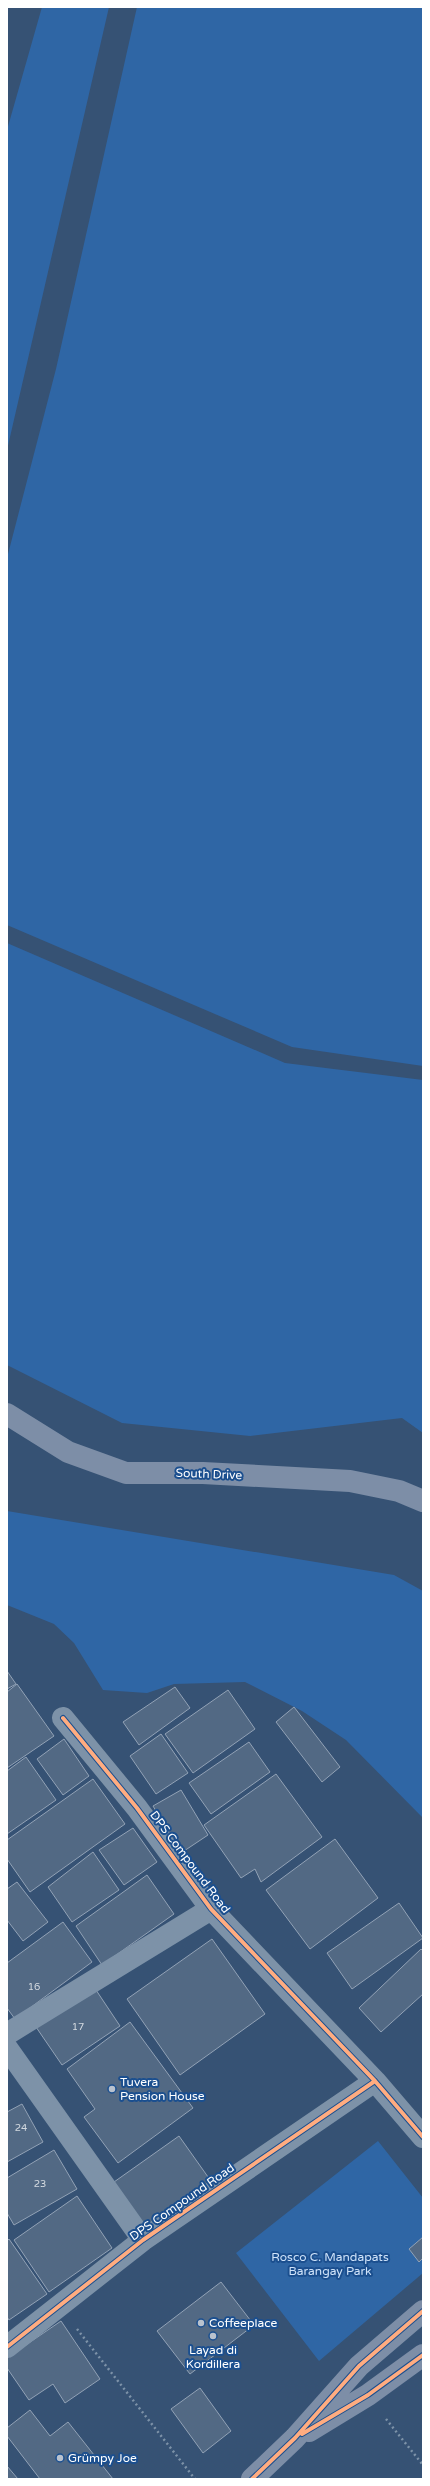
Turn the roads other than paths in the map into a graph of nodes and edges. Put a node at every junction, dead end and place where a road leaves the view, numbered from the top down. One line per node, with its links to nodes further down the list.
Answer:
1 (7, 1414): 2 (main road, South Drive)
2 (423, 1501)
3 (63, 1718): 4 (street, DPS Compound Road)
4 (211, 1909): 5 (street, DPS Compound Road); 7 (street, DPS Compound Road)
5 (7, 2034)
6 (7, 2048): 9 (street, DPS Compound Road)
7 (375, 2081): 8 (street, DPS Compound Road); 9 (street, DPS Compound Road)
8 (423, 2137)
9 (143, 2240): 11 (street, DPS Compound Road)
10 (423, 2311): 13 (main road)
11 (7, 2347)
12 (423, 2355): 13 (main road)
13 (296, 2438): 14 (main road)
14 (252, 2479)

